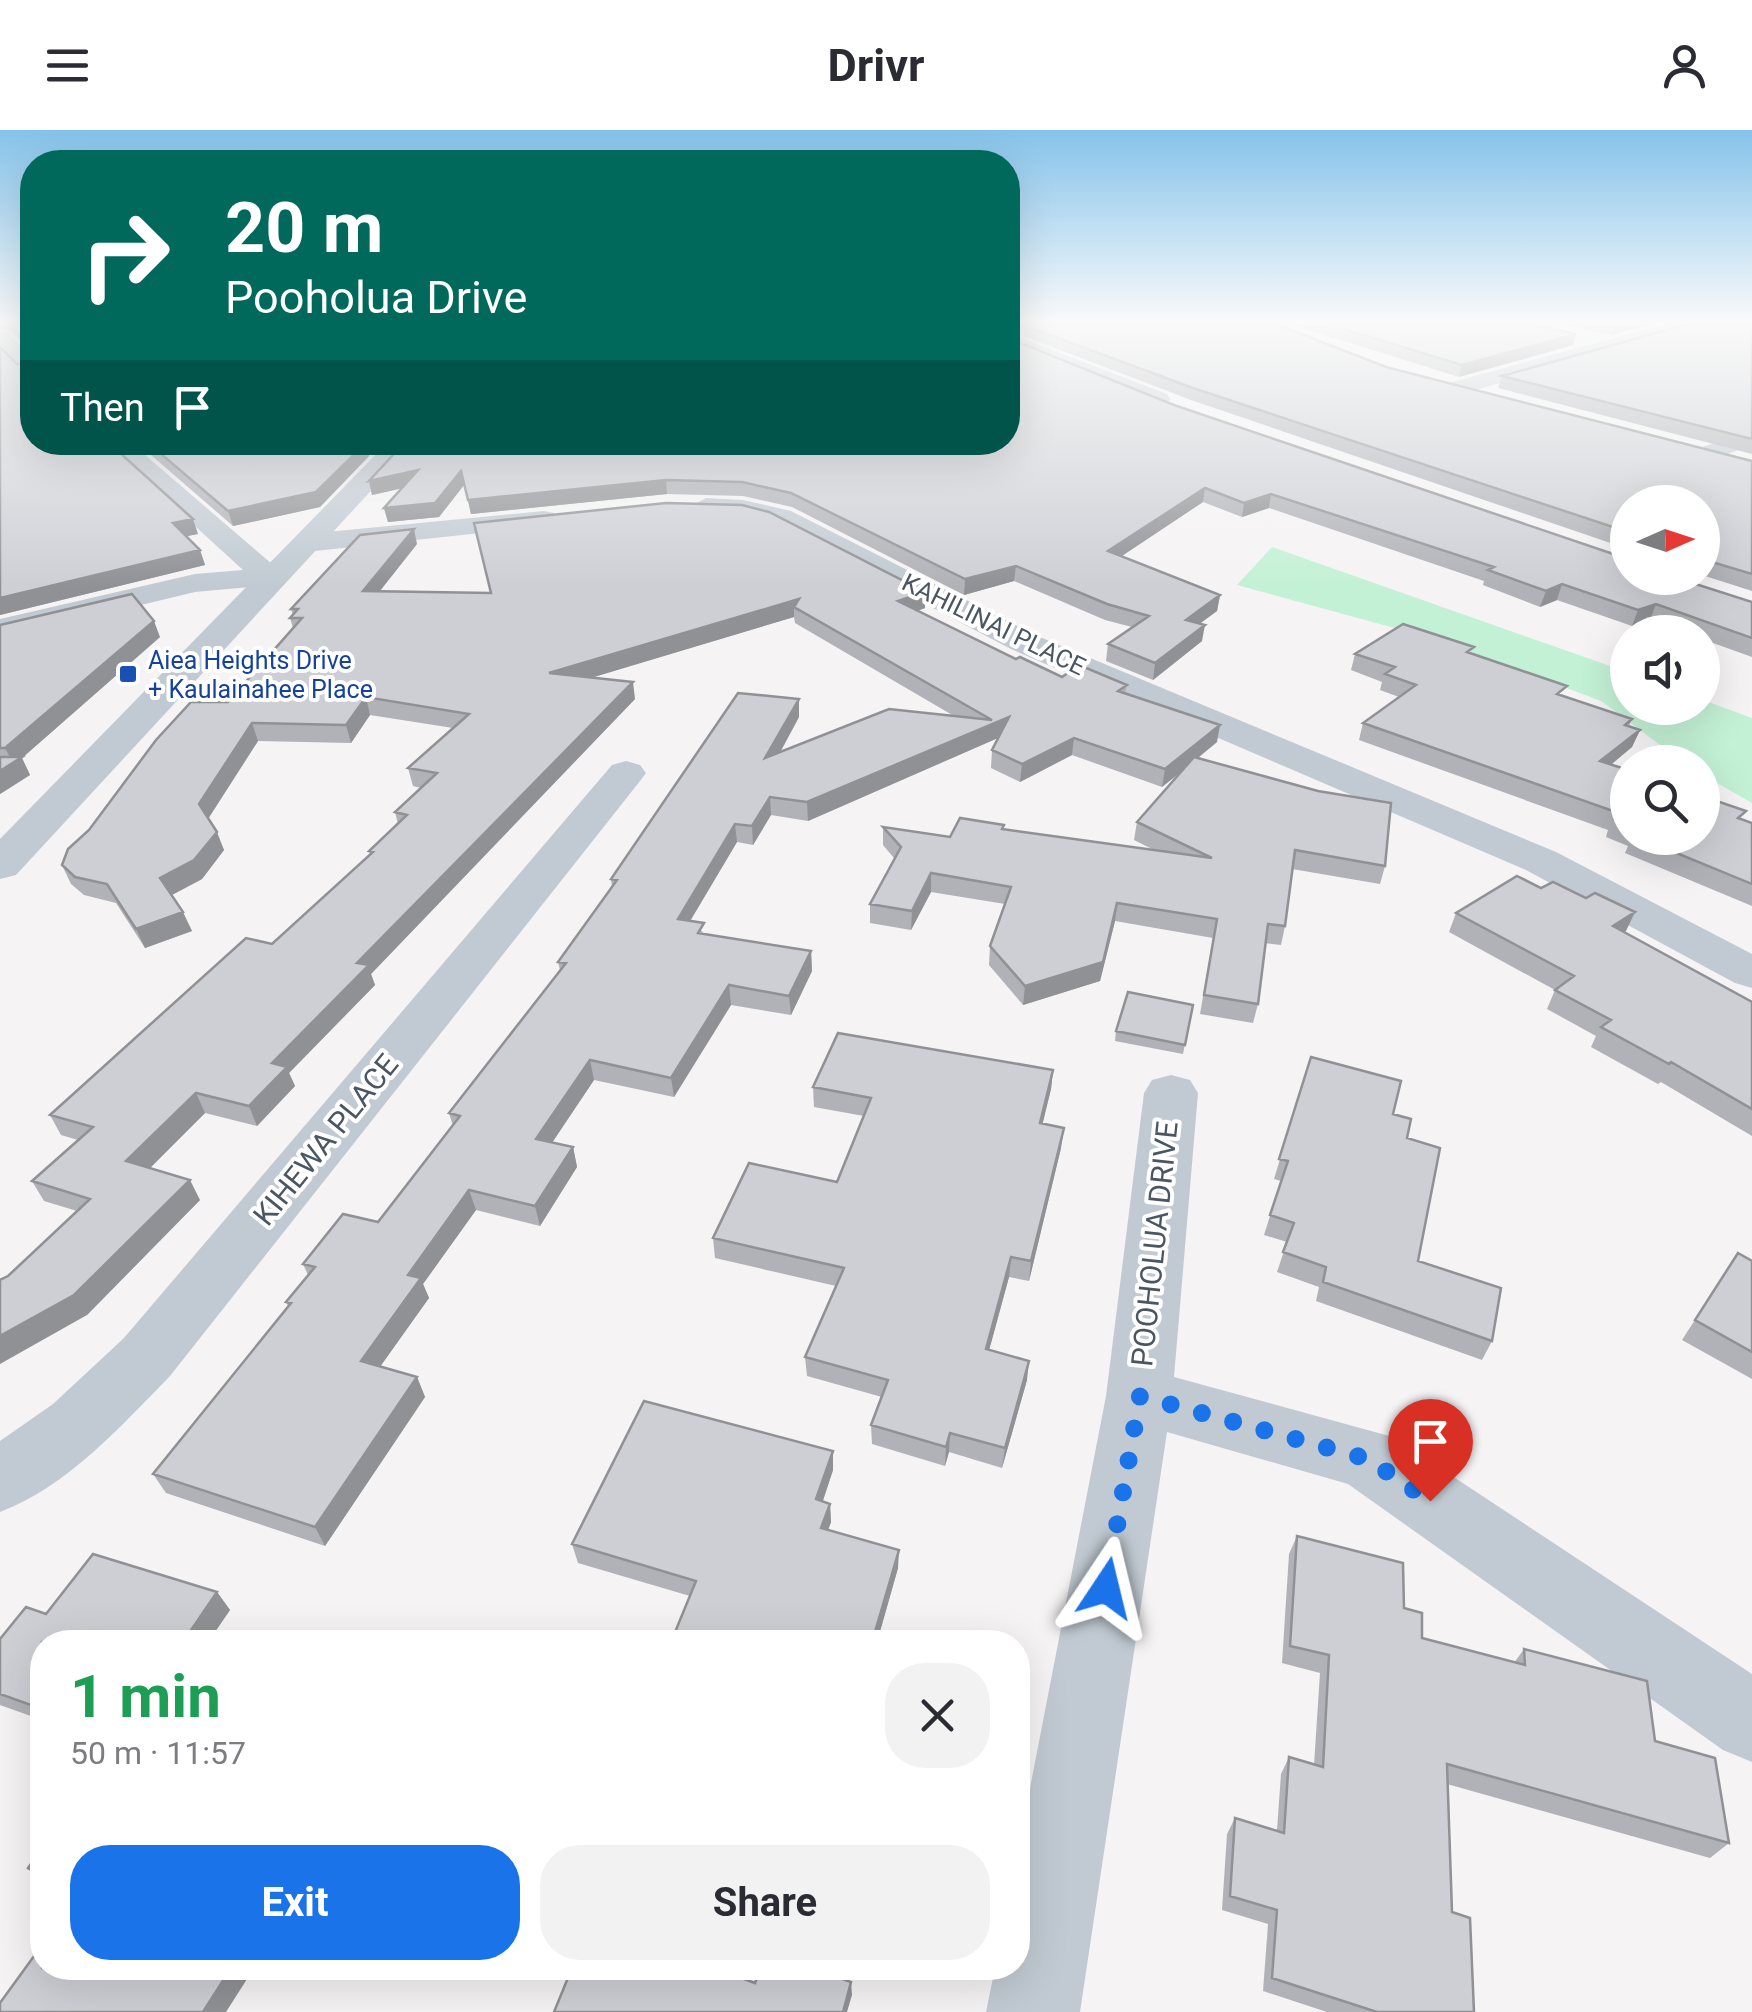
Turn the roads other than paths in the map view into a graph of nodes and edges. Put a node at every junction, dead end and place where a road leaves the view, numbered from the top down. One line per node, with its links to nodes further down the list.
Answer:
1 (1752, 437): 4 (street)
2 (130, 455): 8 (street)
3 (378, 455): 7 (street)
4 (1752, 466)
5 (667, 506): 12 (street, KAHILINAI PLACE)
6 (581, 515): 7 (street)
7 (306, 542): 8 (street)
8 (272, 577): 9 (street); 11 (street)
9 (0, 629)
10 (626, 774): 15 (street, KIHEWA PLACE)
11 (0, 866)
12 (1752, 974)
13 (1170, 1092): 14 (street, POOHOLUA DRIVE)
14 (1140, 1396): 16 (street, POOHOLUA DRIVE); 17 (street, POOHOLUA DRIVE)
15 (0, 1480)
16 (1752, 1721)
17 (1032, 2012)

